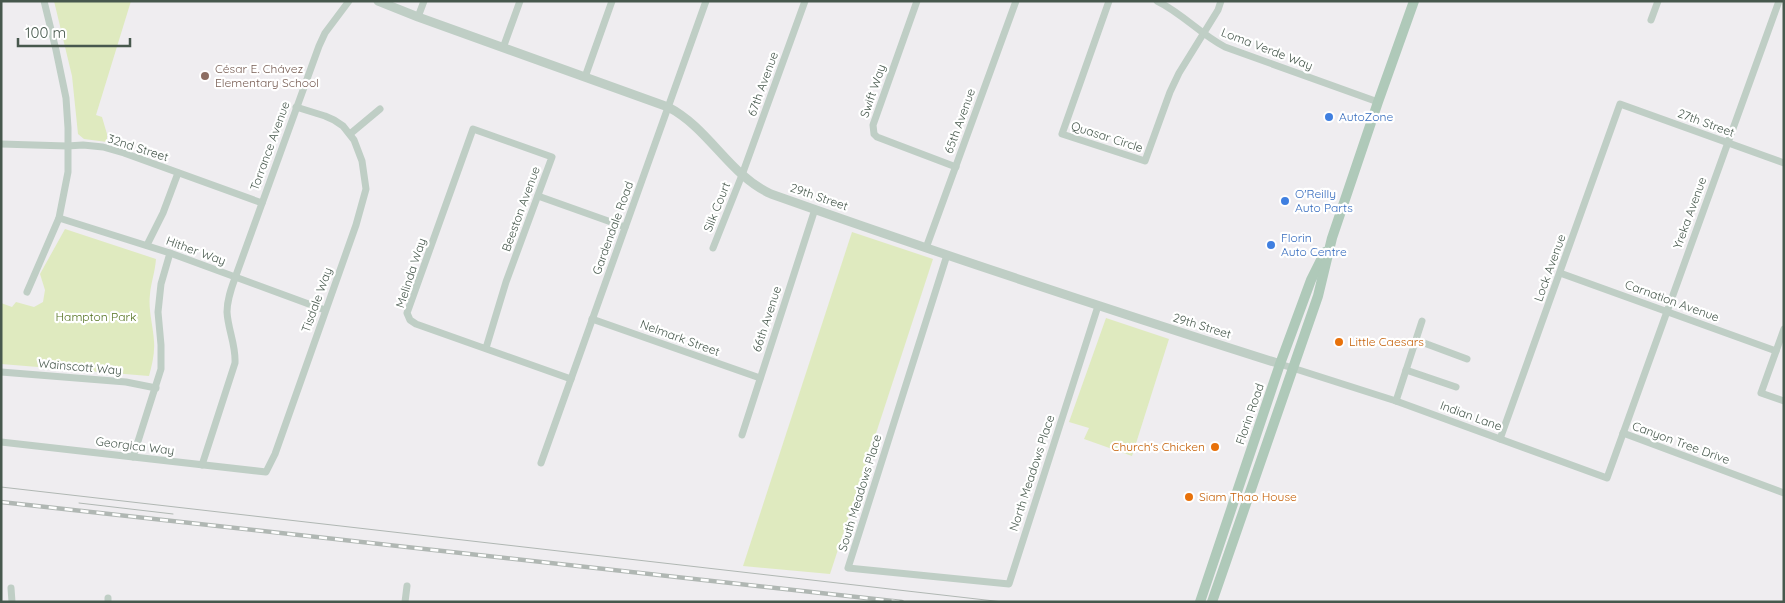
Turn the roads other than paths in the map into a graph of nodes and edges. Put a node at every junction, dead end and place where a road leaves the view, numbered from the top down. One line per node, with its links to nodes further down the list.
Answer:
1 (44, 1): 31 (street)
2 (349, 1): 24 (street, Torrance Avenue)
3 (378, 1): 17 (street, 29th Street)
4 (424, 1): 17 (street)
5 (520, 1): 20 (street)
6 (612, 1): 21 (street)
7 (706, 1): 25 (street, Gardendale Road)
8 (805, 1): 35 (street, 67th Avenue)
9 (917, 1): 33 (street, Swift Way)
10 (1016, 1): 33 (street, 65th Avenue)
11 (1109, 1): 19 (street, Quasar Circle)
12 (1157, 1): 19 (street, Loma Verde Way)
13 (1221, 1): 19 (street)
14 (1414, 1): 22 (main road, Florin Road)
15 (1658, 1): 18 (street)
16 (1779, 1): 29 (street, Yreka Avenue)
17 (418, 18): 20 (street, 29th Street)
18 (1651, 20)
19 (1203, 33): 22 (street, Loma Verde Way)
20 (503, 48): 21 (street, 29th Street)
21 (585, 77): 25 (street, 29th Street)
22 (1378, 102): 41 (main road, Florin Road)
23 (1620, 104): 29 (street, 27th Street); 47 (street, Lock Avenue)
24 (296, 107): 28 (street, Tisdale Way); 37 (street, Torrance Avenue)
25 (668, 107): 35 (street, 29th Street); 40 (street, Gardendale Road)
26 (380, 109): 28 (street)
27 (473, 128): 36 (street, Beeston Avenue); 57 (street, Melinda Way)
28 (350, 134): 51 (street, Tisdale Way)
29 (1728, 143): 32 (street, 27th Street); 52 (street, Yreka Avenue)
30 (1, 144): 31 (street, 32nd Street)
31 (67, 146): 34 (street, 32nd Street); 39 (street)
32 (1784, 163)
33 (956, 167): 44 (street, 65th Avenue)
34 (178, 173): 37 (street, 32nd Street); 42 (street)
35 (742, 175): 38 (street, 29th Street); 43 (street, Silk Court)
36 (538, 196): 40 (street); 57 (street, Beeston Avenue)
37 (262, 203): 48 (street, Torrance Avenue)
38 (815, 210): 44 (street, 29th Street); 64 (street, 66th Avenue)
39 (59, 218): 42 (street, Hither Way); 49 (street)
40 (625, 227): 53 (street, Gardendale Road)
41 (1332, 238): 60 (main road, Florin Road); 61 (main road, Florin Road)
42 (147, 245): 45 (street, Hither Way)
43 (713, 248)
44 (926, 248): 46 (street, 29th Street)
45 (170, 253): 48 (street, Hither Way); 67 (street)
46 (947, 256): 50 (street, 29th Street); 79 (street, South Meadows Place)
47 (1560, 272): 52 (street, Carnation Avenue); 72 (street, Lock Avenue)
48 (235, 278): 51 (street, Hither Way); 75 (street, Torrance Avenue)
49 (27, 292)
50 (1098, 306): 60 (street, 29th Street); 79 (street, North Meadows Place)
51 (324, 310): 77 (street, Tisdale Way)
52 (1667, 311): 58 (street, Carnation Avenue); 70 (street, Yreka Avenue)
53 (592, 319): 64 (street, Nelmark Street); 65 (street, Gardendale Road)
54 (1422, 322): 56 (street)
55 (1784, 329): 58 (street)
56 (1416, 340): 59 (street); 62 (street)
57 (486, 348): 65 (street, Melinda Way)
58 (1776, 350): 69 (street)
59 (1467, 359)
60 (1280, 364): 61 (street, Indian Lane); 84 (main road, Florin Road)
61 (1292, 368): 68 (street, Indian Lane); 85 (main road, Florin Road)
62 (1406, 370): 66 (street); 68 (street)
63 (1, 372): 67 (street, Wainscott Way)
64 (760, 378): 71 (street, 66th Avenue)
65 (571, 379): 76 (street, Gardendale Road)
66 (1456, 387)
67 (156, 388): 74 (street)
68 (1396, 400): 72 (street, Indian Lane)
69 (1784, 400)
70 (1623, 433): 72 (street, Indian Lane); 78 (street, Canyon Tree Drive)
71 (742, 436)
72 (1500, 439)
73 (1, 442): 74 (street, Georgica Way)
74 (134, 457): 75 (street, Georgica Way)
75 (202, 464): 77 (street, Georgica Way)
76 (541, 464)
77 (266, 472)
78 (1784, 492)
79 (943, 577)
80 (407, 586): 83 (street)
81 (11, 588): 82 (street)
82 (12, 602)
83 (405, 602)
84 (1200, 602)
85 (1212, 602)

